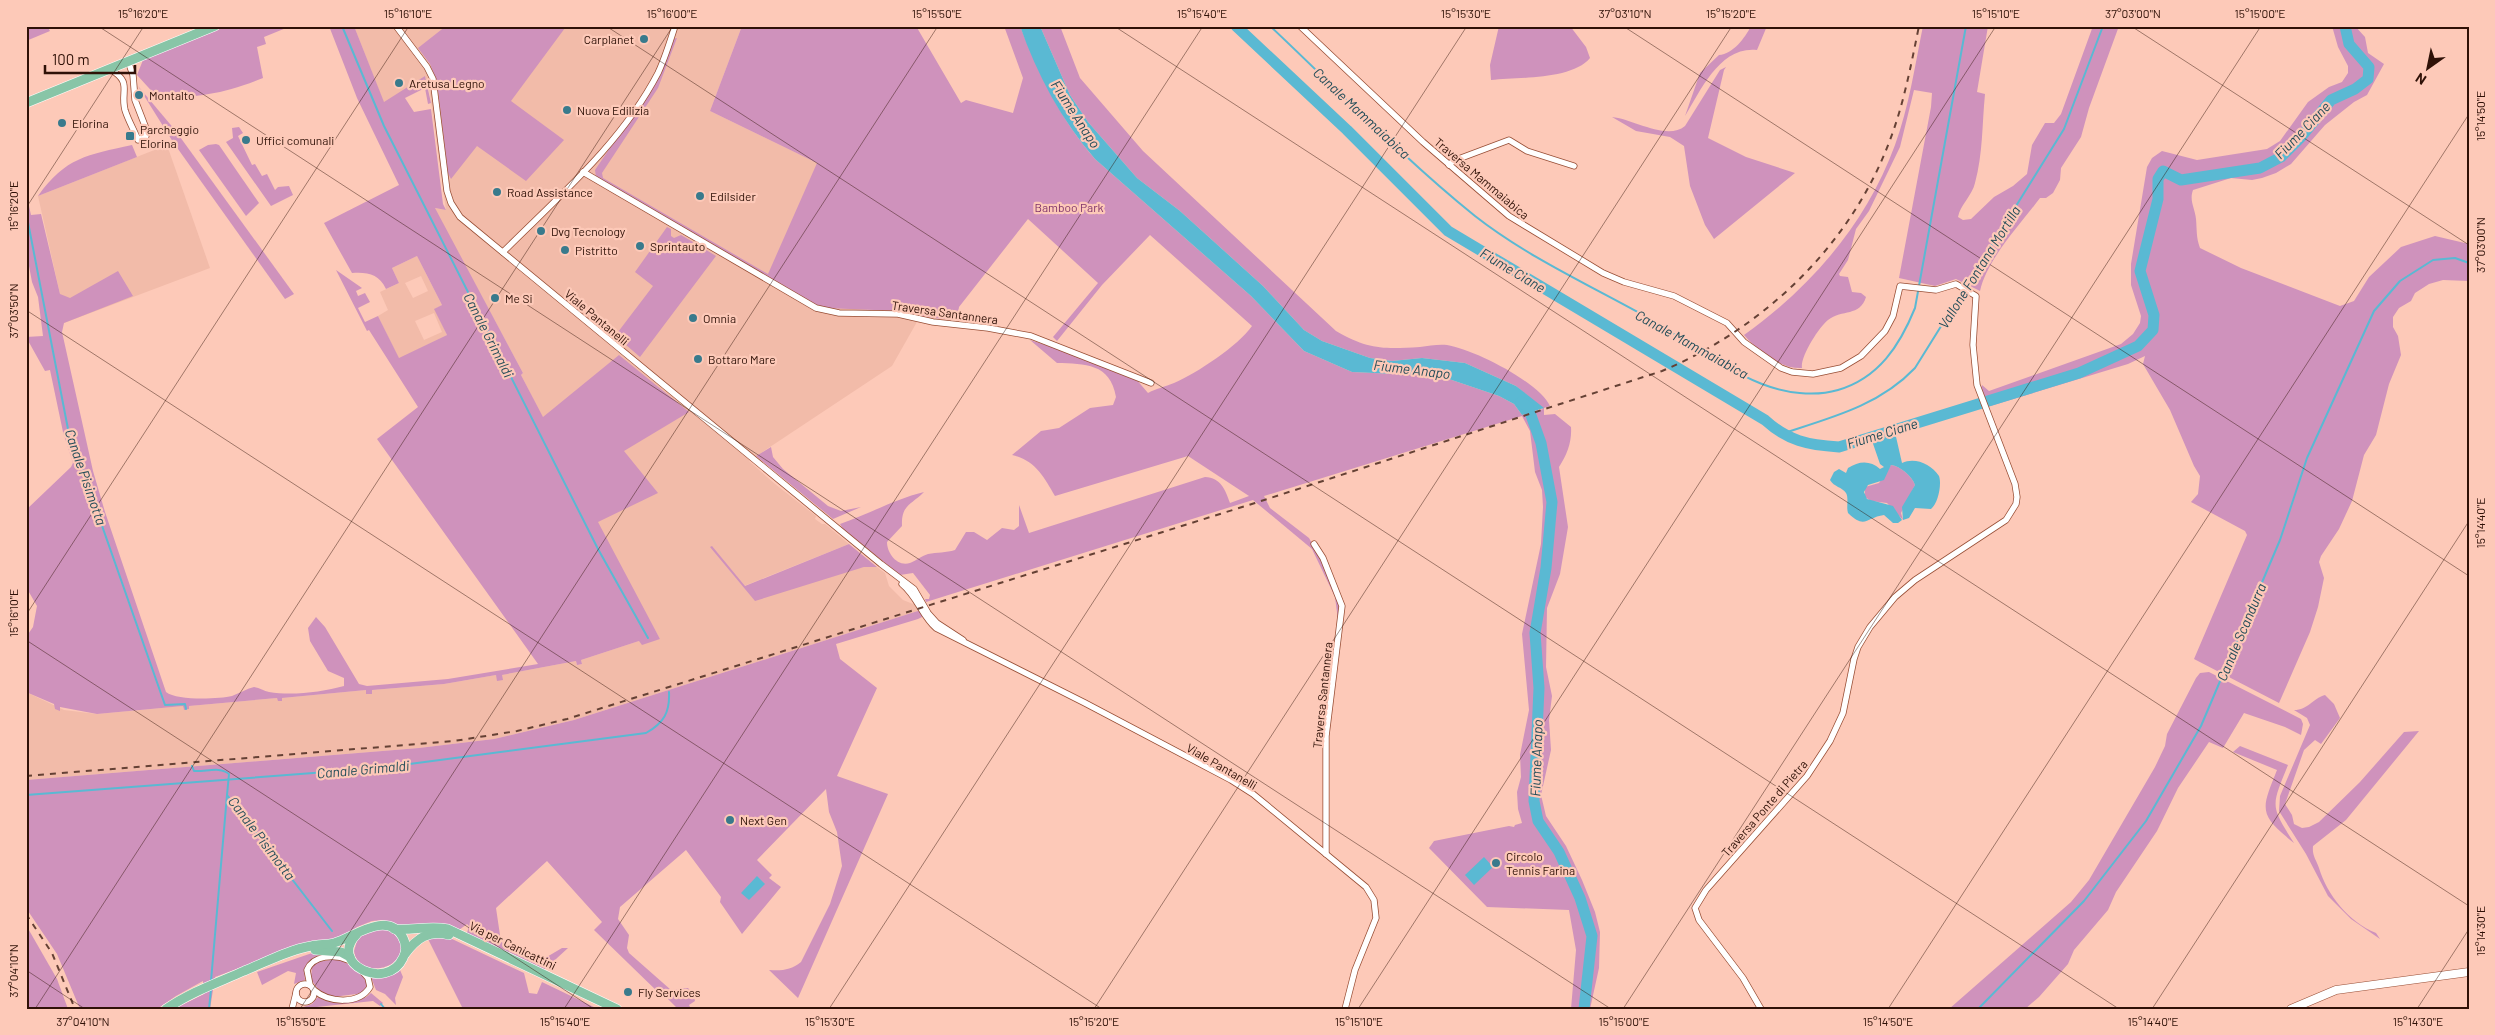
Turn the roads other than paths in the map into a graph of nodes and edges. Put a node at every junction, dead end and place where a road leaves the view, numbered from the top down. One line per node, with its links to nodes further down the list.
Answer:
1 (216, 26): 5 (main road)
2 (396, 26): 14 (street, Viale Pantanelli)
3 (675, 26): 13 (street)
4 (1300, 26): 11 (street, Traversa Mammaiabica)
5 (141, 56): 6 (main road); 9 (street)
6 (128, 61): 7 (main road); 9 (street)
7 (114, 67): 8 (street); 10 (main road)
8 (122, 78): 9 (street); 9 (street)
9 (133, 78)
10 (26, 103)
11 (1449, 164): 12 (street); 16 (street, Traversa Mammaiabica)
12 (1574, 166)
13 (583, 172): 14 (street); 15 (street, Traversa Santannera)
14 (503, 252): 18 (street, Viale Pantanelli)
15 (1151, 383)
16 (1985, 408): 34 (street, Traversa Ponte di Pietra)
17 (1314, 544): 18 (street, Traversa Santannera)
18 (1326, 854): 33 (street, Viale Pantanelli)
19 (394, 928): 20 (main road); 21 (main road); 32 (main road, Via per Canicattini)
20 (357, 934): 22 (main road); 23 (main road)
21 (405, 954): 24 (main road); 31 (main road, Via per Canicattini)
22 (351, 959): 23 (main road); 24 (main road); 26 (street)
23 (245, 971): 29 (main road)
24 (362, 971): 26 (street)
25 (2469, 972): 35 (street)
26 (312, 988): 27 (street); 28 (street)
27 (296, 993): 28 (street); 30 (street)
28 (303, 1001): 30 (street)
29 (166, 1009)
30 (293, 1009)
31 (605, 1009)
32 (616, 1009)
33 (1345, 1009)
34 (1760, 1009)
35 (2291, 1009)

